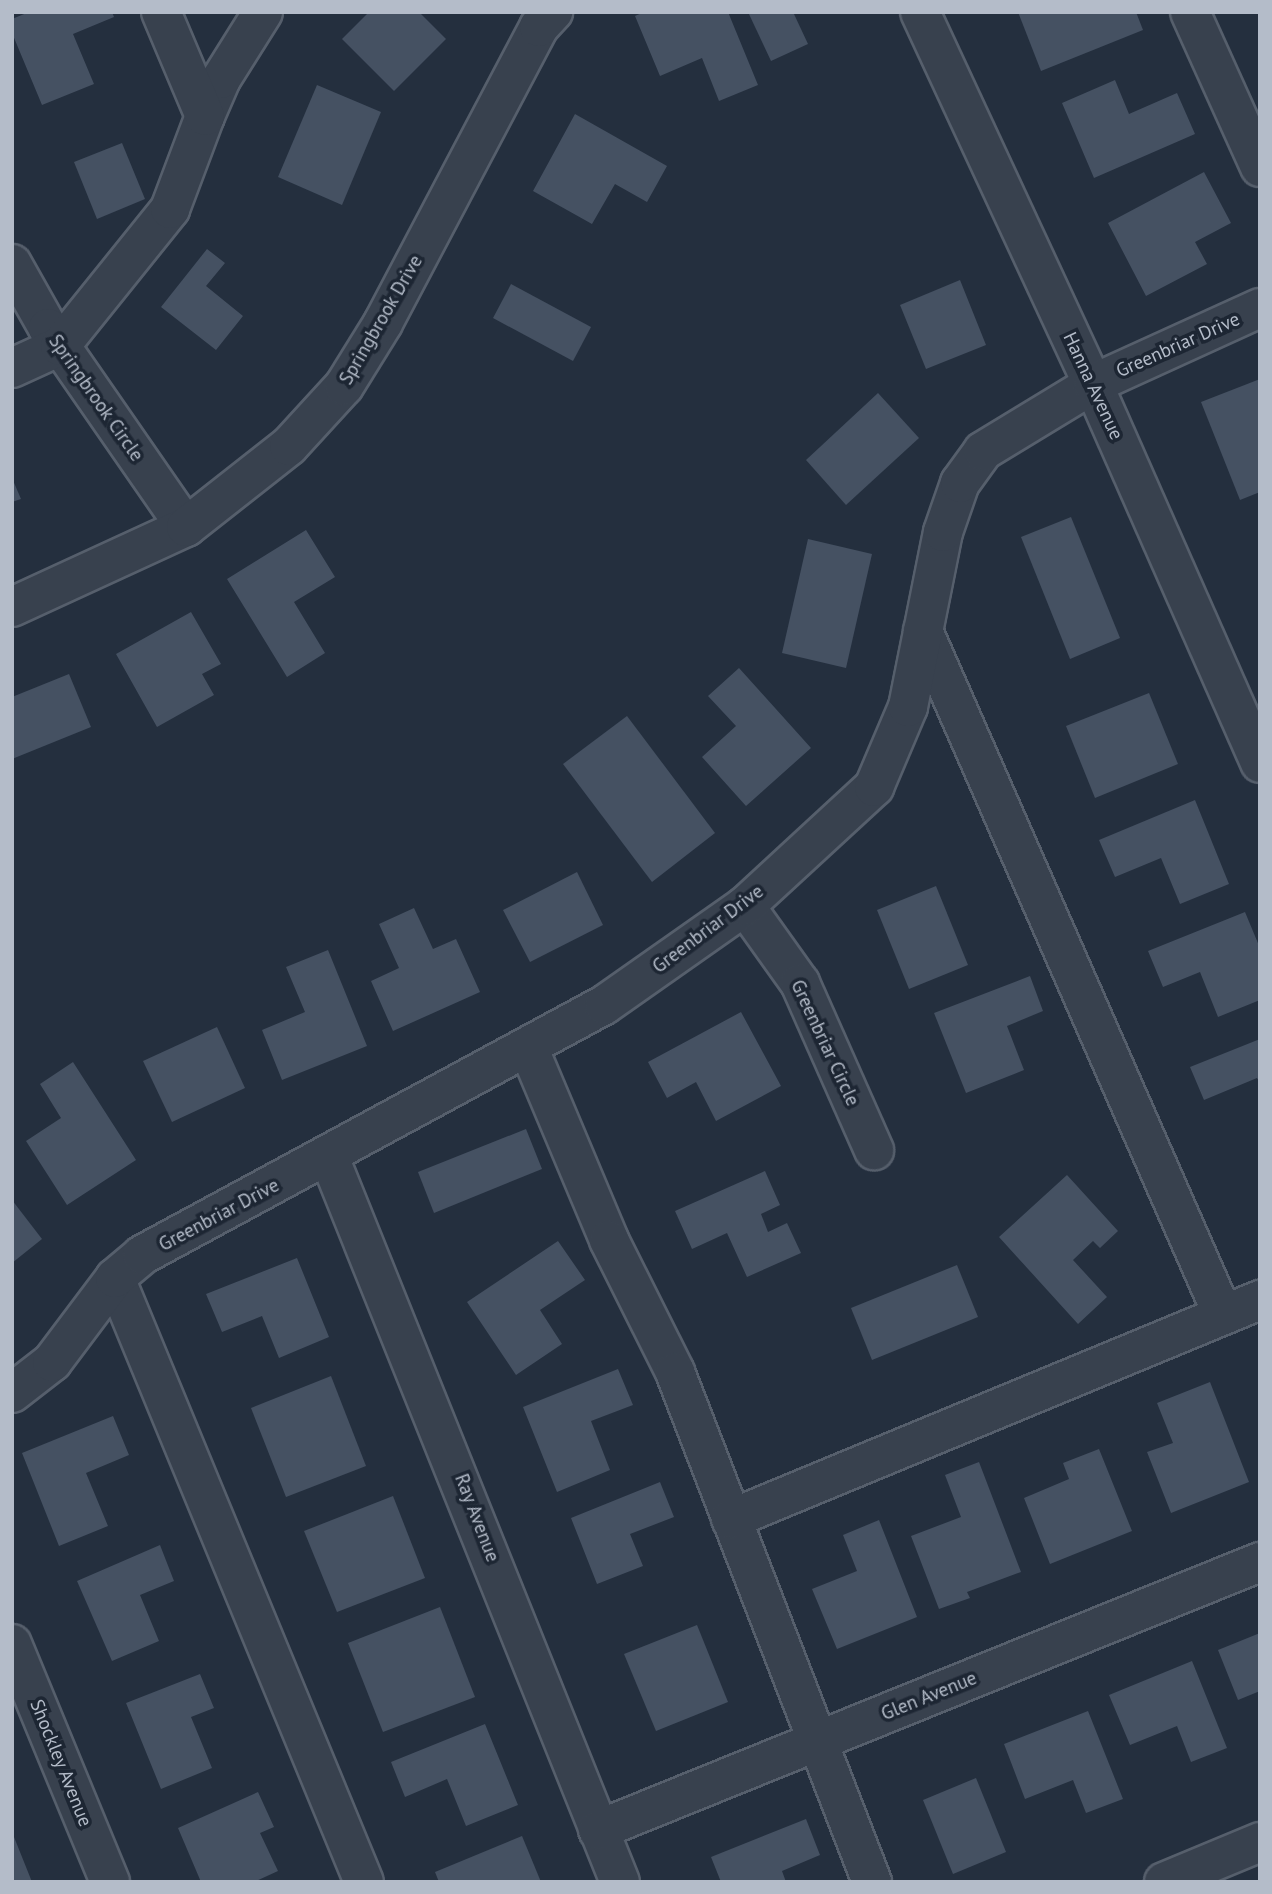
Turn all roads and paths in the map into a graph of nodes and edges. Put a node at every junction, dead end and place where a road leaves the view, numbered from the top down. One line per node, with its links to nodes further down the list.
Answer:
1 (160, 12): 6 (street)
2 (262, 12): 6 (street)
3 (920, 12): 12 (street, Hanna Avenue)
4 (1190, 12): 7 (street)
5 (539, 17): 13 (street, Springbrook Drive)
6 (205, 116): 10 (street)
7 (1260, 167)
8 (12, 264): 10 (street, Springbrook Circle)
9 (1260, 308): 12 (street, Greenbriar Drive)
10 (60, 346): 11 (street); 13 (street, Springbrook Circle)
11 (12, 368)
12 (1093, 384): 15 (street, Greenbriar Drive); 16 (street, Hanna Avenue)
13 (186, 527): 14 (street, Springbrook Drive)
14 (12, 607)
15 (923, 631): 17 (street, Greenbriar Drive); 23 (street)
16 (1260, 763)
17 (745, 906): 18 (street, Greenbriar Drive); 19 (street, Greenbriar Circle)
18 (528, 1047): 20 (street, Greenbriar Drive); 25 (street)
19 (874, 1150)
20 (329, 1157): 21 (street, Greenbriar Drive); 29 (street, Ray Avenue)
21 (115, 1278): 24 (street, Greenbriar Drive); 32 (street)
22 (1260, 1300): 23 (street)
23 (1223, 1315): 25 (street)
24 (12, 1394)
25 (731, 1520): 28 (street)
26 (1260, 1563): 28 (street, Glen Avenue)
27 (12, 1644): 31 (street, Shockley Avenue)
28 (815, 1742): 29 (street, Glen Avenue); 34 (street)
29 (598, 1830): 33 (street, Ray Avenue)
30 (1260, 1842): 35 (street)
31 (110, 1882)
32 (365, 1882)
33 (620, 1882)
34 (872, 1882)
35 (1164, 1882)

